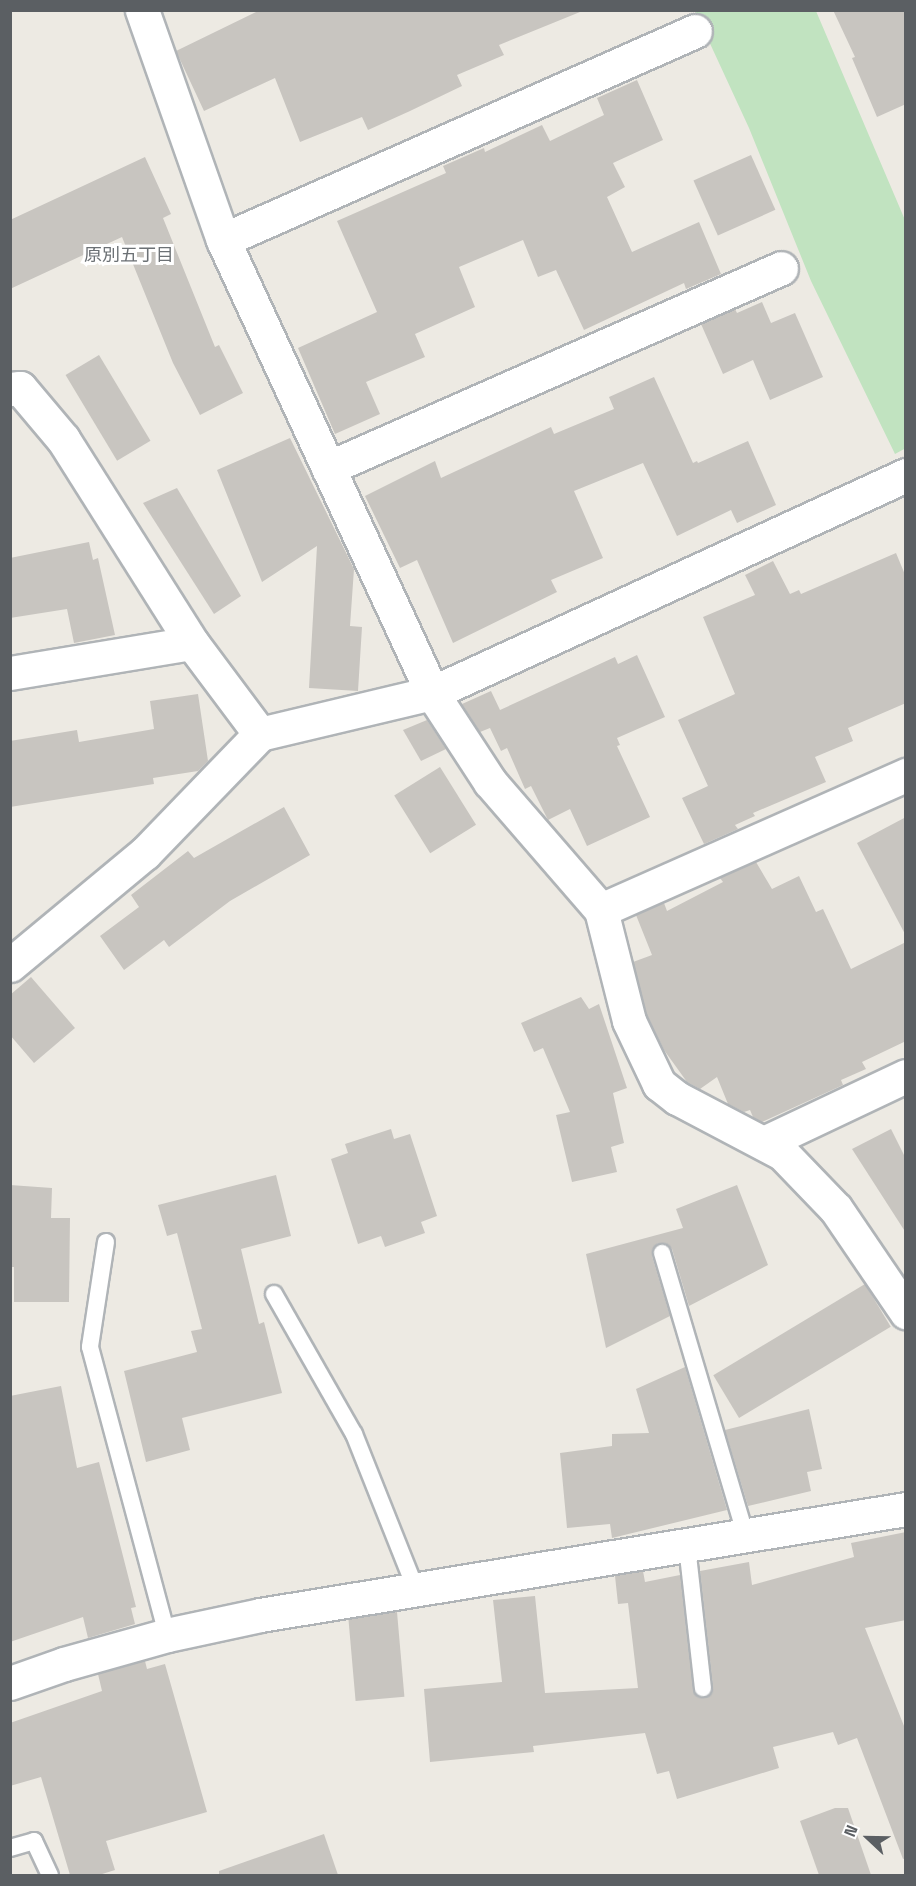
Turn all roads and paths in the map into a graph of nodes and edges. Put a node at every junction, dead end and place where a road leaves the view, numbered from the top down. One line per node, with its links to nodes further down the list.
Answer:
1 (141, 10): 3 (street)
2 (695, 31): 3 (street)
3 (223, 240): 6 (street)
4 (782, 268): 6 (street)
5 (10, 389): 8 (street)
6 (328, 468): 10 (street)
7 (906, 475): 10 (street)
8 (192, 643): 9 (street); 11 (street)
9 (10, 673)
10 (432, 693): 11 (street); 13 (street)
11 (260, 734): 14 (street)
12 (906, 775): 13 (street)
13 (601, 910): 16 (street)
14 (10, 965)
15 (906, 1077): 16 (street)
16 (764, 1143): 20 (street)
17 (106, 1242): 25 (lane)
18 (662, 1253): 22 (lane)
19 (274, 1294): 24 (lane)
20 (906, 1312)
21 (906, 1509): 22 (street)
22 (746, 1536): 23 (street)
23 (687, 1546): 24 (street); 27 (lane)
24 (416, 1590): 25 (street)
25 (167, 1635): 26 (street)
26 (10, 1683)
27 (704, 1688)
28 (10, 1848): 29 (lane)
29 (50, 1875)

